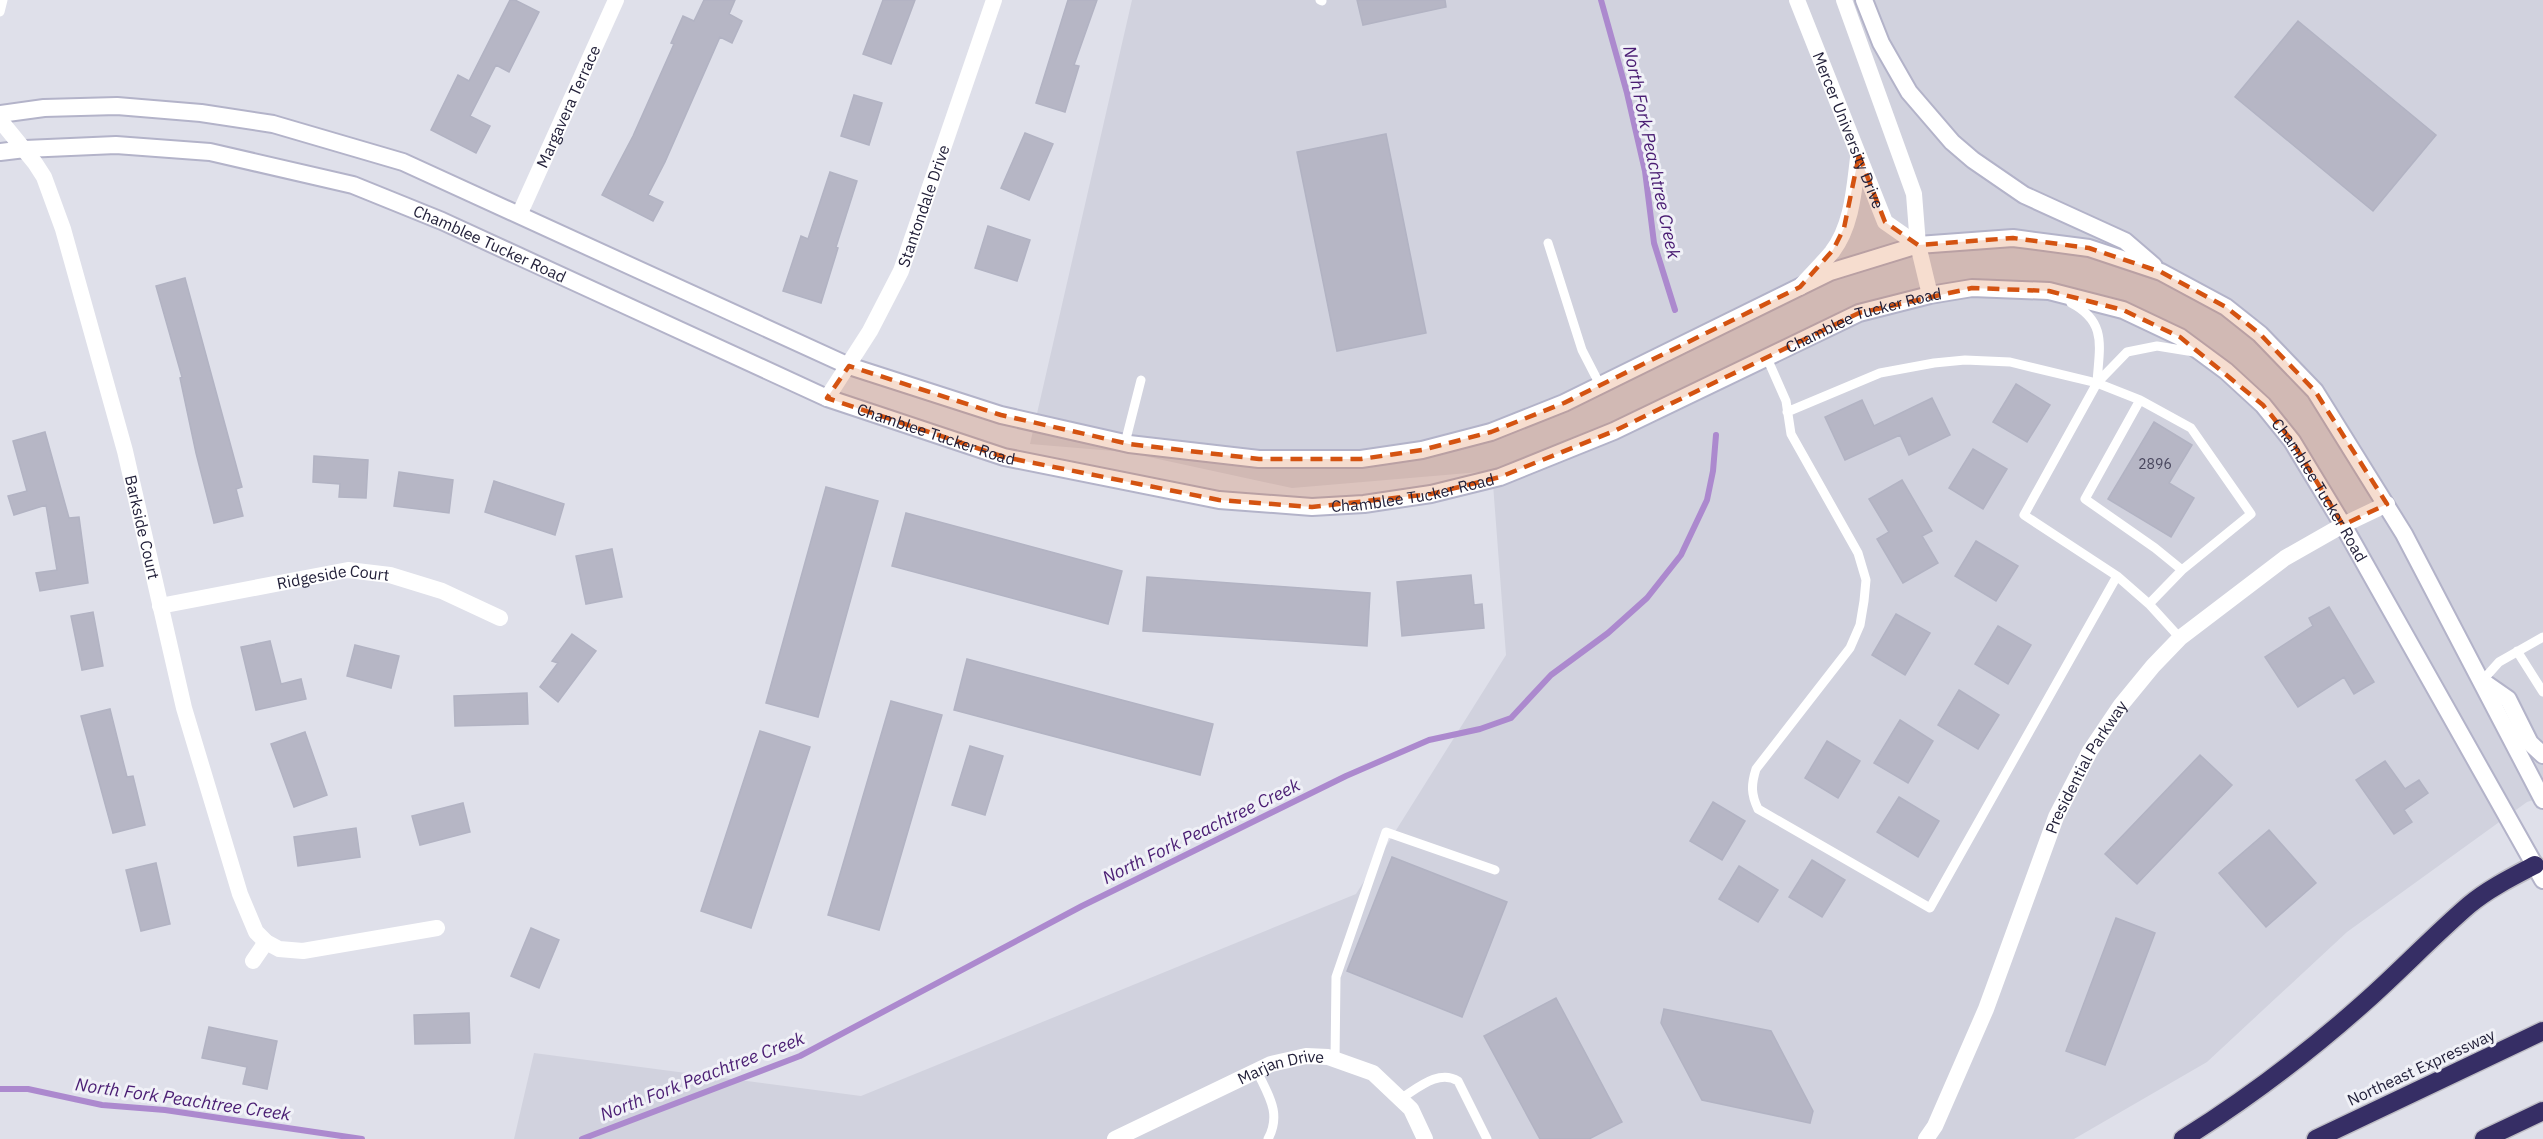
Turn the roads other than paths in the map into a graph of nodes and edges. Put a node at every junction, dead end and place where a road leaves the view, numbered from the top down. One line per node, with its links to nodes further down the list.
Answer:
1 (3, 0): 7 (lane)
2 (616, 0): 13 (main road, Margavera Terrace)
3 (994, 0): 22 (main road, Stantondale Drive)
4 (1797, 0): 12 (main road, Mercer University Drive)
5 (1844, 0): 15 (main road)
6 (1864, 0): 16 (main road)
7 (0, 12)
8 (0, 114): 13 (main road)
9 (0, 120): 10 (main road, Barkside Court)
10 (25, 149): 11 (main road, Chamblee Tucker Road); 26 (main road, Chamblee Tucker Road); 35 (main road, Barkside Court)
11 (0, 152)
12 (1858, 154): 15 (main road, Mercer University Drive); 17 (main road)
13 (520, 213): 22 (main road)
14 (1548, 243): 25 (lane)
15 (1918, 245): 16 (main road); 17 (main road); 19 (main road)
16 (2161, 272): 30 (main road)
17 (1800, 287): 25 (main road)
18 (2049, 291): 19 (main road, Chamblee Tucker Road); 20 (main road, Chamblee Tucker Road); 24 (lane)
19 (1930, 294): 21 (main road, Chamblee Tucker Road)
20 (2201, 353): 24 (lane); 31 (main road, Chamblee Tucker Road)
21 (1767, 358): 26 (main road, Chamblee Tucker Road); 28 (lane)
22 (849, 366): 26 (main road, Stantondale Drive); 29 (main road)
23 (1141, 380): 29 (lane)
24 (2097, 384): 27 (lane); 28 (lane); 33 (lane)
25 (1600, 385): 29 (main road)
26 (827, 399)
27 (2140, 400): 32 (lane); 32 (lane)
28 (1787, 411): 33 (lane)
29 (1125, 443)
30 (2387, 504): 31 (main road, Presidential Parkway); 40 (main road)
31 (2343, 525): 38 (main road, Presidential Parkway); 44 (main road, Chamblee Tucker Road)
32 (2182, 570): 34 (lane)
33 (2117, 576): 34 (lane)
34 (2149, 604): 38 (lane)
35 (160, 606): 36 (main road, Ridgeside Court); 47 (main road, Barkside Court)
36 (500, 618)
37 (2543, 637): 39 (lane)
38 (2180, 638): 58 (main road, Presidential Parkway)
39 (2517, 651): 40 (lane); 41 (lane)
40 (2482, 681): 42 (main road); 43 (main road)
41 (2543, 692)
42 (2543, 755)
43 (2543, 800)
44 (2540, 869): 59 (highway)
45 (1495, 870): 50 (lane)
46 (437, 928): 47 (main road)
47 (267, 942): 48 (main road)
48 (253, 961)
49 (2543, 1031): 60 (highway, Northeast Expressway)
50 (1335, 1060): 51 (main road, Marjan Drive); 52 (main road, Marjan Drive)
51 (1257, 1071): 54 (main road, Marjan Drive); 55 (lane)
52 (1400, 1098): 56 (main road, Marjan Drive); 57 (lane)
53 (2543, 1111): 61 (highway)
54 (1116, 1139)
55 (1268, 1139)
56 (1425, 1139)
57 (1487, 1139)
58 (1926, 1139)
59 (2183, 1139)
60 (2316, 1139)
61 (2484, 1139)

